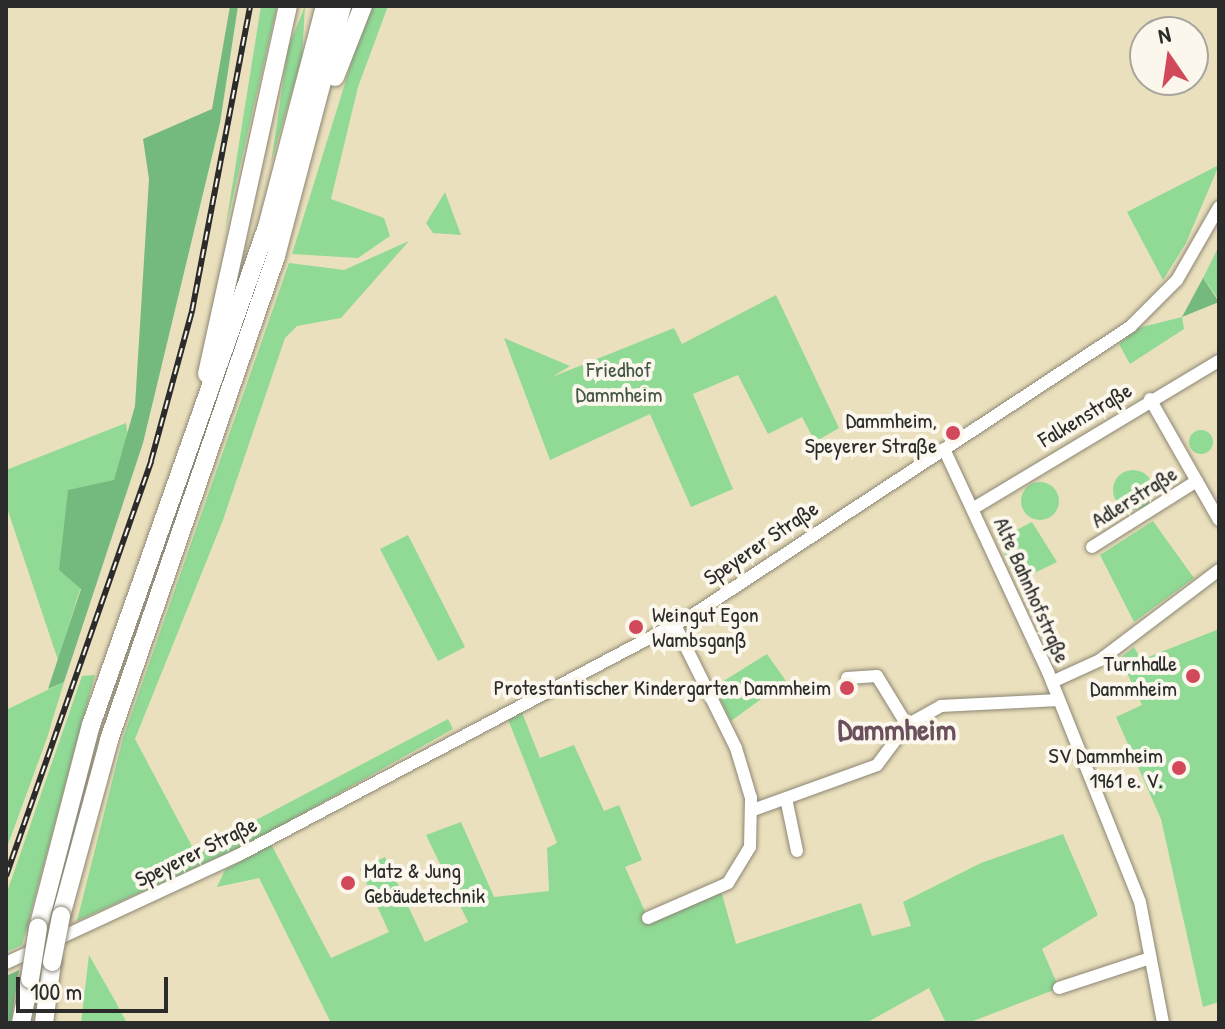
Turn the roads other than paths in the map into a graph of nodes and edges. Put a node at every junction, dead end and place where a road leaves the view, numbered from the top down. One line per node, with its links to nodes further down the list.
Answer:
1 (288, 6): 10 (highway)
2 (325, 6): 10 (highway)
3 (342, 6): 5 (highway)
4 (363, 6): 5 (highway)
5 (299, 178): 29 (highway, bridge)
6 (1219, 207): 9 (street, Speyerer Straße)
7 (1219, 361): 8 (street, Falkenstraße)
8 (1150, 399): 11 (street, Adlerstraße); 12 (street, Falkenstraße)
9 (944, 449): 12 (street, Alte Bahnhofstraße); 16 (street, Speyerer Straße)
10 (184, 472): 28 (highway, bridge)
11 (1197, 481): 13 (street, Adlerstraße); 14 (street, Adlerstraße)
12 (974, 508): 18 (street, Alte Bahnhofstraße)
13 (1219, 520)
14 (1092, 547)
15 (1219, 570): 18 (street)
16 (675, 625): 22 (street); 26 (street, Speyerer Straße)
17 (847, 678): 20 (street)
18 (1052, 682): 19 (street, Alte Bahnhofstraße)
19 (1058, 700): 20 (street); 25 (street, Alte Bahnhofstraße)
20 (907, 725): 21 (street)
21 (787, 803): 22 (street); 23 (street)
22 (753, 810): 24 (street)
23 (797, 851)
24 (648, 918)
25 (1150, 958): 27 (street); 30 (street, Alte Bahnhofstraße)
26 (6, 963)
27 (1059, 988)
28 (24, 1023)
29 (44, 1023)
30 (1163, 1023)

